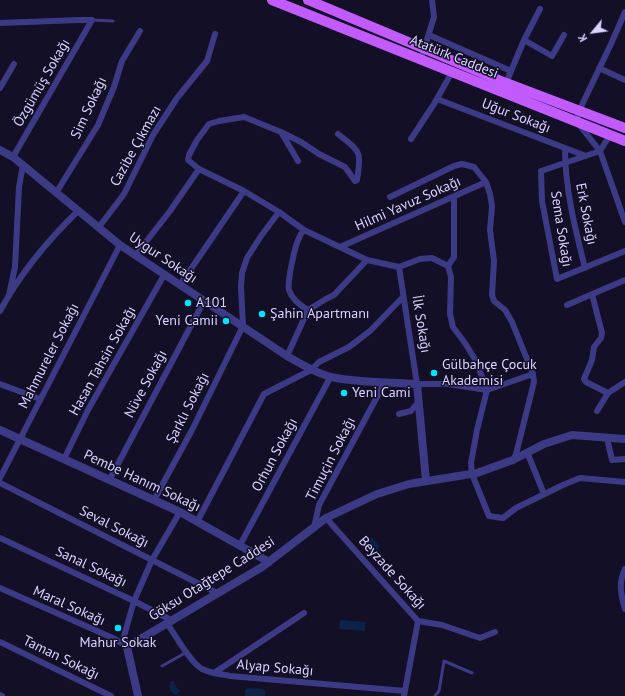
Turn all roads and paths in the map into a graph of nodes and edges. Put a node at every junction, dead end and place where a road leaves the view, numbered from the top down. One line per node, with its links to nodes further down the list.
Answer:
1 (272, 0): 14 (main road, Atatürk Caddesi)
2 (308, 0): 14 (main road, Atatürk Caddesi)
3 (432, 0): 11 (street)
4 (540, 8): 13 (street)
5 (625, 12): 16 (street)
6 (92, 20): 7 (lane); 8 (street); 35 (street, Özgümüş Sokağı)
7 (113, 21)
8 (0, 23)
9 (140, 31): 42 (street, Sim Sokağı)
10 (215, 34): 48 (street, Cazibe Çıkmazı)
11 (429, 35): 14 (street); 17 (street)
12 (564, 35): 13 (street)
13 (524, 40): 17 (street)
14 (422, 54): 18 (main road, Atatürk Caddesi); 20 (main road, Atatürk Caddesi)
15 (14, 64): 21 (street)
16 (600, 68): 19 (street); 23 (street)
17 (512, 71): 20 (street)
18 (452, 72): 22 (street); 24 (main road, Atatürk Caddesi)
19 (625, 80)
20 (506, 83): 23 (main road, Atatürk Caddesi)
21 (0, 88)
22 (437, 99): 29 (street); 31 (street, Uğur Sokağı)
23 (579, 111): 24 (street); 25 (main road, Atatürk Caddesi)
24 (577, 122): 28 (main road, Atatürk Caddesi); 33 (street)
25 (625, 128)
26 (280, 132): 27 (street); 36 (street); 39 (street)
27 (338, 134)
28 (610, 135): 30 (main road, Atatürk Caddesi); 33 (street)
29 (411, 139)
30 (625, 141)
31 (566, 148): 34 (street, Uğur Sokağı); 37 (street, Erk Sokağı)
32 (0, 150): 35 (street, Uygur Sokağı)
33 (600, 151): 34 (street, Sema Sokağı); 47 (street)
34 (586, 156): 37 (street, Sema Sokağı)
35 (13, 157): 38 (street, Uygur Sokağı)
36 (298, 161)
37 (565, 163): 57 (street, Erk Sokağı); 57 (street, Sema Sokağı)
38 (23, 165): 42 (street, Uygur Sokağı); 62 (street)
39 (198, 169): 41 (street); 53 (street)
40 (486, 182): 43 (street, Hilmi Yavuz Sokağı); 44 (street, Hilmi Yavuz Sokağı); 71 (street, Hilmi Yavuz Sokağı)
41 (244, 191): 46 (street); 60 (street)
42 (56, 193): 45 (street, Uygur Sokağı)
43 (390, 197)
44 (454, 197): 51 (street, Hilmi Yavuz Sokağı); 55 (street)
45 (78, 212): 48 (street, Uygur Sokağı); 62 (street)
46 (279, 212): 49 (street); 68 (street)
47 (625, 222)
48 (99, 227): 50 (street, Uygur Sokağı)
49 (304, 230): 51 (street); 66 (street)
50 (120, 245): 53 (street, Uygur Sokağı); 79 (street, Mahmureler Sokağı)
51 (340, 247): 54 (street)
52 (625, 251): 57 (street, Sema Sokağı)
53 (135, 256): 58 (street, Uygur Sokağı)
54 (367, 260): 56 (street); 66 (street)
55 (448, 266): 56 (street); 77 (street)
56 (398, 267): 63 (street, İlk Sokağı)
57 (585, 268)
58 (164, 275): 60 (street, Uygur Sokağı); 88 (street, Hasan Tahsin Sokağı)
59 (625, 280): 61 (street)
60 (180, 285): 64 (street, Uygur Sokağı)
61 (592, 294): 65 (street); 78 (street)
62 (9, 296): 67 (street)
63 (403, 297): 70 (street); 76 (street, İlk Sokağı)
64 (204, 301): 68 (street, Uygur Sokağı); 93 (street, Nüve Sokağı)
65 (567, 305)
66 (308, 310): 69 (street)
67 (0, 311)
68 (243, 326): 69 (street, Uygur Sokağı); 98 (street, Şarklı Sokağı)
69 (287, 356): 70 (street, Uygur Sokağı)
70 (311, 370): 72 (street, Uygur Sokağı); 101 (street)
71 (534, 374): 77 (street); 90 (street)
72 (331, 376): 73 (street, Uygur Sokağı); 104 (street, Orhun Sokağı)
73 (385, 382): 76 (street, Uygur Sokağı); 102 (street, Timuçin Sokağı)
74 (625, 382): 78 (street)
75 (0, 384): 79 (street)
76 (417, 384): 77 (street); 80 (street, İlk Sokağı)
77 (487, 390): 91 (street)
78 (608, 393): 81 (street)
79 (40, 399): 85 (street, Mahmureler Sokağı)
80 (419, 402): 82 (street); 94 (street, İlk Sokağı)
81 (598, 411)
82 (399, 414)
83 (0, 430): 85 (street, Pembe Hanım Sokağı)
84 (607, 438): 86 (street, Göksu Otağtepe Caddesi); 87 (street, Göksu Otağtepe Caddesi); 89 (street)
85 (20, 439): 88 (street, Pembe Hanım Sokağı); 92 (street, Mahmureler Sokağı)
86 (625, 439)
87 (527, 452): 90 (street, Göksu Otağtepe Caddesi); 97 (street)
88 (64, 459): 93 (street, Pembe Hanım Sokağı)
89 (625, 459)
90 (512, 460): 91 (street, Göksu Otağtepe Caddesi)
91 (472, 474): 94 (street, Göksu Otağtepe Caddesi); 97 (street)
92 (0, 478)
93 (110, 480): 98 (street, Pembe Hanım Sokağı)
94 (426, 481): 100 (street, Göksu Otağtepe Caddesi)
95 (625, 482): 97 (street)
96 (0, 483): 105 (street, Seval Sokağı)
97 (544, 494)
98 (154, 500): 99 (street, Pembe Hanım Sokağı)
99 (180, 512): 101 (street, Pembe Hanım Sokağı); 105 (street)
100 (326, 518): 102 (street, Göksu Otağtepe Caddesi); 113 (street, Beyzade Sokağı)
101 (197, 522): 104 (street, Pembe Hanım Sokağı)
102 (314, 528): 106 (street, Göksu Otağtepe Caddesi)
103 (0, 538): 110 (street, Sanal Sokağı)
104 (240, 546): 106 (street, Pembe Hanım Sokağı)
105 (152, 560): 109 (street, Seval Sokağı); 110 (street)
106 (269, 562): 109 (street, Göksu Otağtepe Caddesi)
107 (625, 569): 111 (street)
108 (0, 588): 117 (street, Maral Sokağı)
109 (217, 593): 114 (street, Göksu Otağtepe Caddesi)
110 (134, 601): 114 (street, Sanal Sokağı); 117 (street)
111 (625, 609)
112 (304, 613): 120 (street)
113 (418, 621): 115 (street, Beyzade Sokağı); 122 (street)
114 (169, 622): 117 (street, Göksu Otağtepe Caddesi); 118 (street, Alyap Sokağı)
115 (495, 632)
116 (0, 642): 123 (street, Taman Sokağı)
117 (127, 647): 124 (street)
118 (187, 652): 119 (lane); 120 (street, Alyap Sokağı)
119 (162, 666)
120 (214, 673): 122 (street, Alyap Sokağı)
121 (472, 673): 125 (lane)
122 (405, 693)
123 (111, 696)
124 (138, 696)
125 (434, 696)

